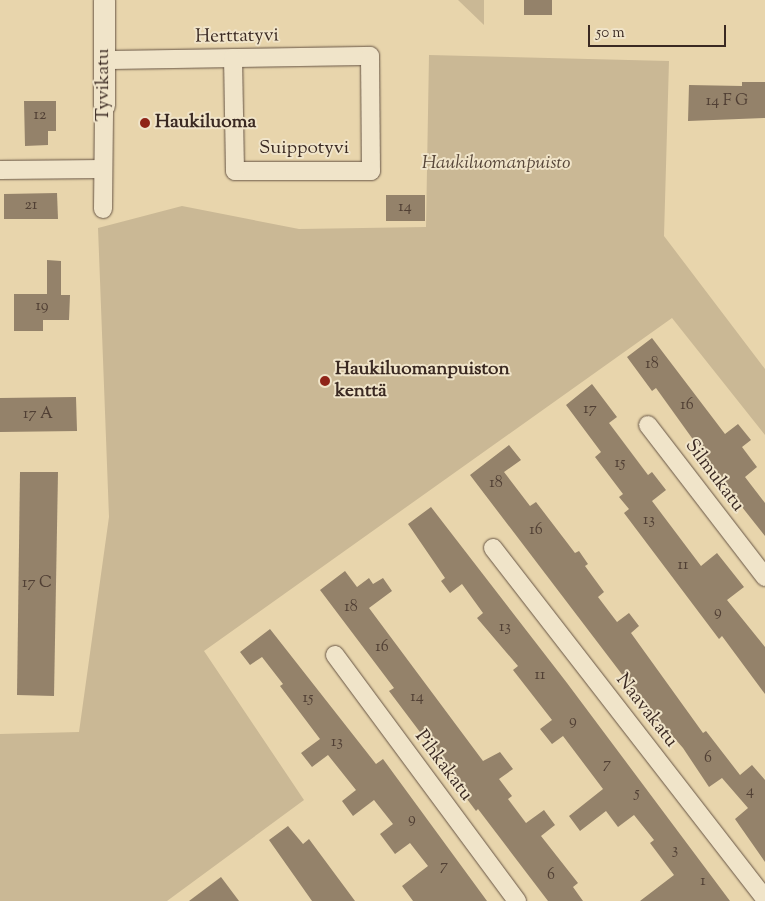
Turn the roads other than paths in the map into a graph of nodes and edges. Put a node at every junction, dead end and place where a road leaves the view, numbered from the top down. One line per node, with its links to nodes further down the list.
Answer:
1 (104, 0): 4 (street, Tyvikatu)
2 (370, 56): 3 (street, Herttatyvi); 3 (street, Suippotyvi)
3 (233, 58): 4 (street, Herttatyvi)
4 (104, 60): 5 (street, Tyvikatu)
5 (104, 105): 6 (street, Tyvikatu)
6 (103, 169): 7 (street); 8 (street, Tyvikatu)
7 (0, 170)
8 (103, 209)
9 (648, 425): 11 (street, Silmukatu)
10 (493, 548): 13 (street, Naavakatu)
11 (765, 577)
12 (335, 655): 14 (street, Pihkakatu)
13 (765, 899)
14 (517, 901)

